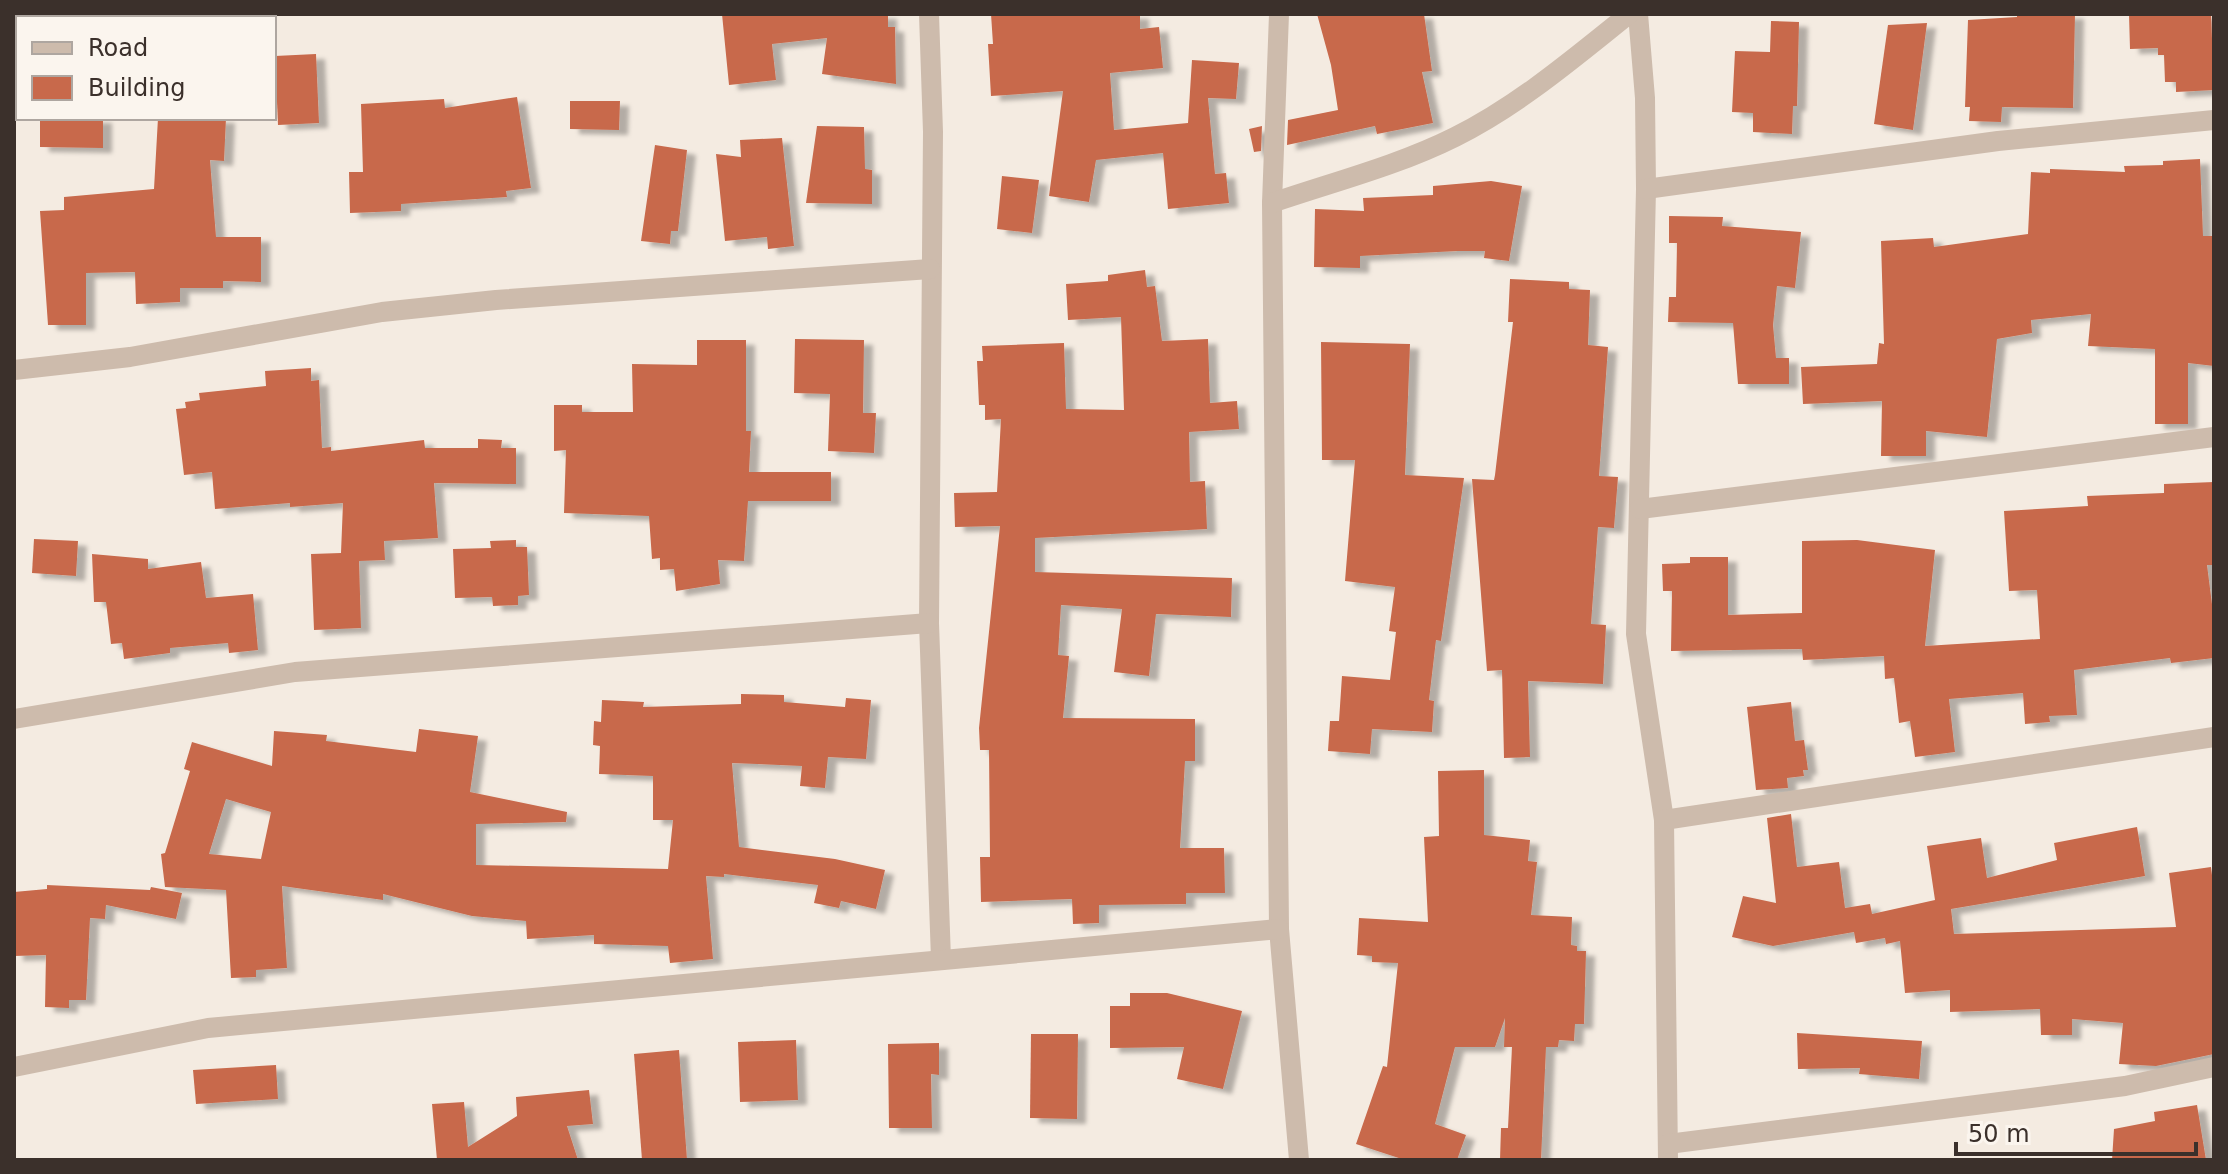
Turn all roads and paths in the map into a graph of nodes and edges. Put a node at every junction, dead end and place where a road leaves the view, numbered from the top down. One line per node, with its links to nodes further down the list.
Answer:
1 (135, 14): 6 (street)
2 (929, 14): 10 (street)
3 (1279, 14): 9 (street)
4 (1629, 14): 9 (street)
5 (1638, 14): 8 (street)
6 (108, 16)
7 (2214, 120): 8 (street)
8 (1646, 189): 13 (street)
9 (1272, 203): 18 (street)
10 (930, 269): 11 (street); 14 (street)
11 (14, 370)
12 (2214, 437): 13 (street)
13 (1640, 509): 17 (street)
14 (929, 623): 15 (street); 19 (street)
15 (14, 719)
16 (2214, 737): 17 (street)
17 (1664, 820): 22 (street)
18 (1279, 929): 19 (street); 23 (street)
19 (941, 959): 20 (street)
20 (14, 1067)
21 (2214, 1067): 22 (street)
22 (1668, 1152)
23 (1299, 1160)

